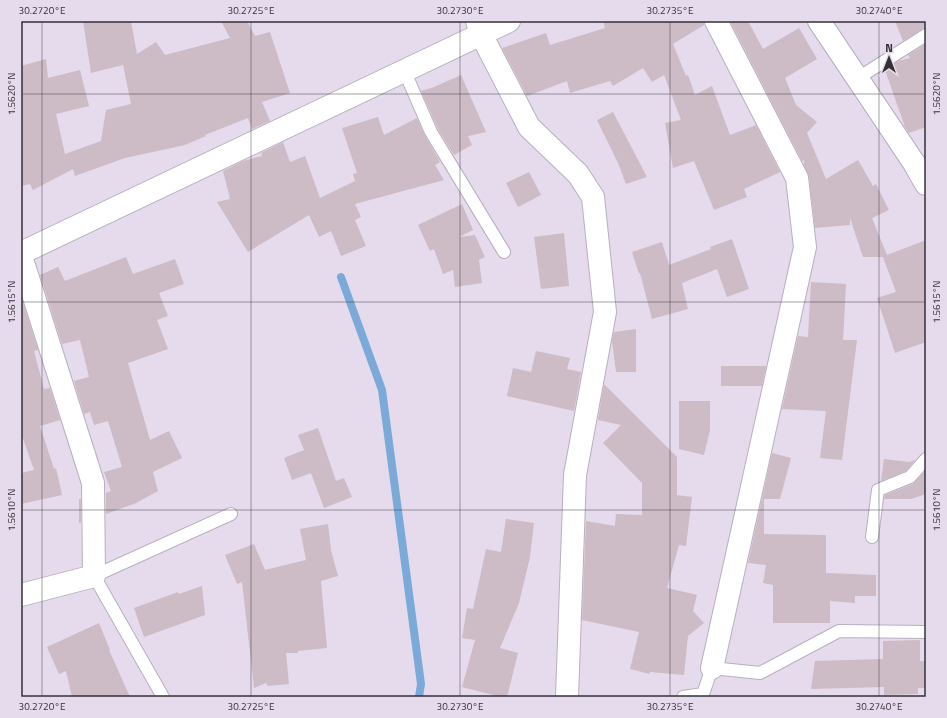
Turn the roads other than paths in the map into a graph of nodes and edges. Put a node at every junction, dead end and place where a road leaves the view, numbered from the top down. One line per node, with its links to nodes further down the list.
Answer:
1 (509, 21): 4 (street)
2 (716, 21): 18 (street)
3 (819, 21): 7 (street)
4 (479, 27): 6 (street); 20 (street)
5 (926, 35): 7 (lane)
6 (404, 70): 10 (lane); 11 (street)
7 (858, 78): 8 (street)
8 (920, 161): 9 (street)
9 (926, 184)
10 (504, 252)
11 (21, 255): 15 (street)
12 (926, 459): 14 (lane)
13 (231, 514): 15 (lane)
14 (872, 537)
15 (94, 576): 16 (street); 19 (lane)
16 (21, 595)
17 (926, 632): 18 (lane)
18 (712, 668): 21 (lane)
19 (160, 696)
20 (567, 697)
21 (683, 697)

